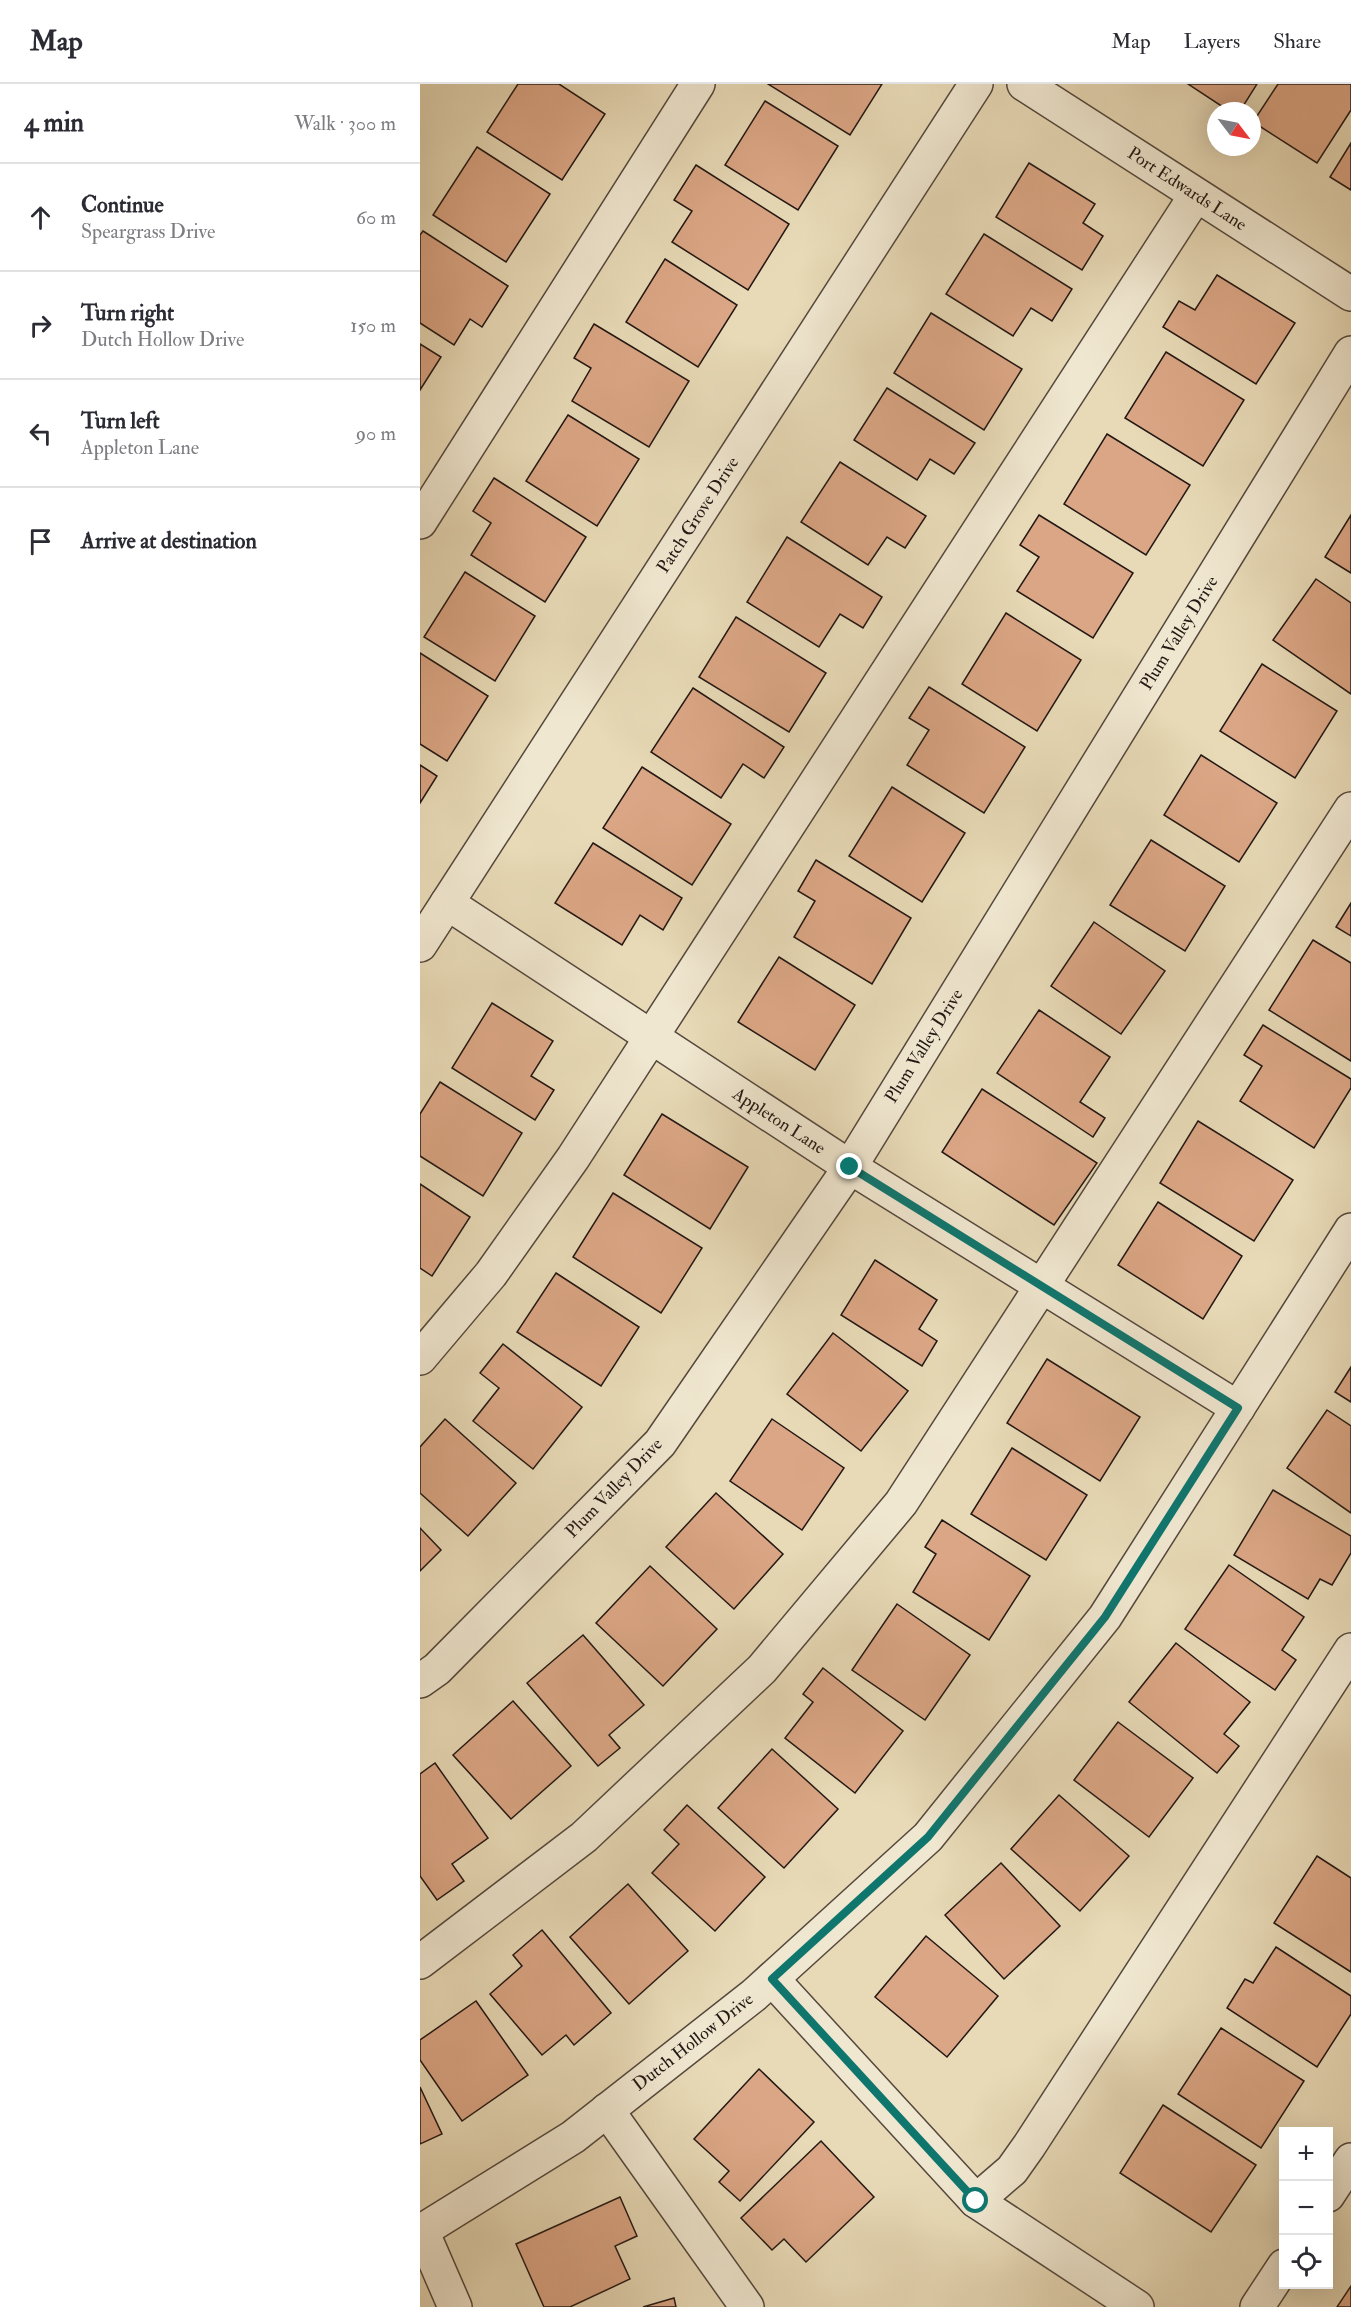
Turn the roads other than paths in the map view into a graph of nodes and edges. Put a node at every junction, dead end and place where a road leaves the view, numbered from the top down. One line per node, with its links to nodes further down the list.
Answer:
1 (698, 84): 7 (street)
2 (976, 84): 9 (street, Patch Grove Drive)
3 (1024, 84): 4 (street, Port Edwards Lane)
4 (1196, 195): 5 (street, Port Edwards Lane); 11 (street)
5 (1351, 294)
6 (1351, 353): 12 (street, Plum Valley Drive)
7 (420, 522)
8 (1351, 809): 14 (street)
9 (447, 903): 10 (street, Patch Grove Drive); 11 (street, Appleton Lane)
10 (420, 945)
11 (651, 1036): 12 (street, Appleton Lane); 15 (street)
12 (850, 1167): 14 (street, Appleton Lane); 18 (street, Plum Valley Drive)
13 (1351, 1230): 16 (street, Dutch Hollow Drive)
14 (1043, 1287): 16 (street, Appleton Lane); 19 (street)
15 (420, 1358)
16 (1238, 1408): 20 (street, Dutch Hollow Drive)
17 (1351, 1650): 22 (street)
18 (420, 1681)
19 (420, 1962)
20 (772, 1979): 21 (street, Dutch Hollow Drive); 22 (street)
21 (607, 2110): 23 (street, Dutch Hollow Drive); 26 (street)
22 (976, 2201): 27 (street)
23 (421, 2232): 25 (street)
24 (1279, 2274): 28 (street)
25 (455, 2307)
26 (747, 2307)
27 (1137, 2307)
28 (1257, 2307)

